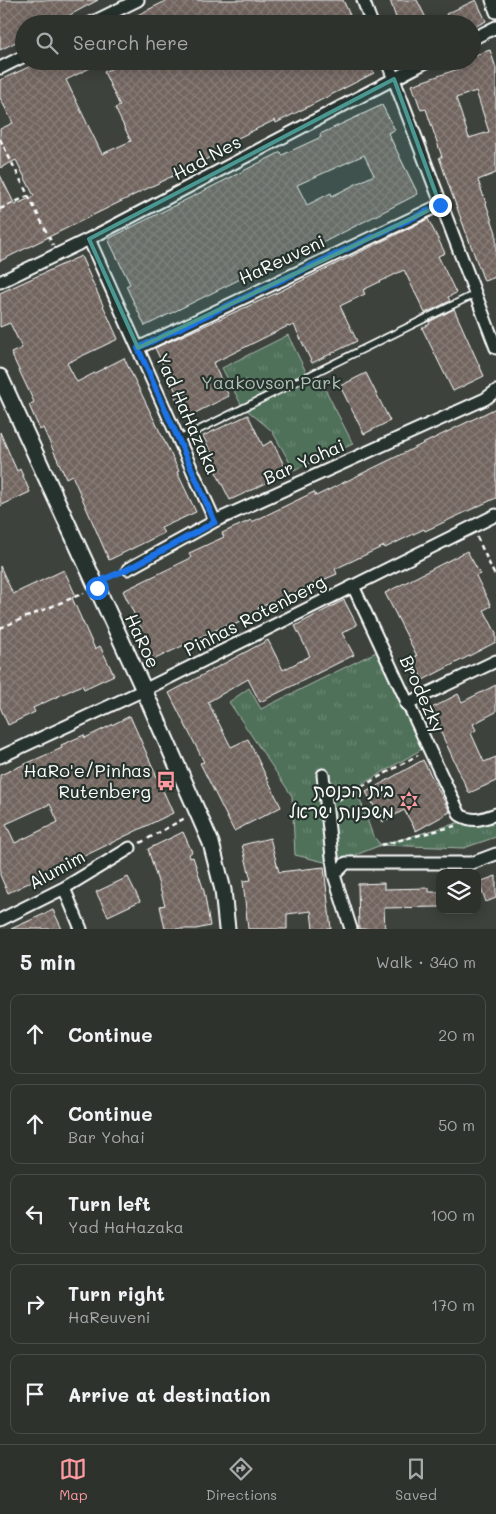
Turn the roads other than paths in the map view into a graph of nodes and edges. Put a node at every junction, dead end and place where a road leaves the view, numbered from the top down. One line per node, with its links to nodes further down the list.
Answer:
1 (138, 0): 5 (street)
2 (363, 0): 6 (street)
3 (493, 0): 4 (street)
4 (496, 12)
5 (107, 15)
6 (369, 15)
7 (496, 27): 8 (street)
8 (481, 34)
9 (15, 60): 10 (street)
10 (0, 68)
11 (390, 70): 13 (street)
12 (411, 70): 13 (street, Had Nes)
13 (394, 79): 14 (street); 15 (street, Had Nes)
14 (440, 205): 17 (street); 18 (street, HaReuveni)
15 (89, 239): 16 (street, Had Nes); 18 (street, Yad HaHazaka)
16 (0, 282)
17 (475, 294): 19 (street); 22 (lane)
18 (138, 348): 22 (street, Yad HaHazaka)
19 (496, 348)
20 (0, 377): 28 (street, HaRoe)
21 (496, 391): 24 (street, Bar Yohai)
22 (180, 439): 24 (street, Yad HaHazaka)
23 (496, 515): 26 (street, Pinhas Rotenberg)
24 (215, 522): 25 (street, Bar Yohai)
25 (128, 569)
26 (353, 586): 28 (street, Pinhas Rotenberg); 29 (street, Brodezky)
27 (496, 661): 29 (street)
28 (144, 690): 30 (street, Pinhas Rotenberg); 39 (street, HaRoe)
29 (406, 704): 32 (street, Brodezky)
30 (0, 757)
31 (323, 775): 35 (street)
32 (496, 814)
33 (130, 848): 36 (street, Alumim)
34 (496, 854): 35 (street)
35 (334, 875): 40 (street)
36 (64, 888): 37 (street, Alumim); 38 (street)
37 (0, 920)
38 (81, 929)
39 (227, 929)
40 (351, 929)

